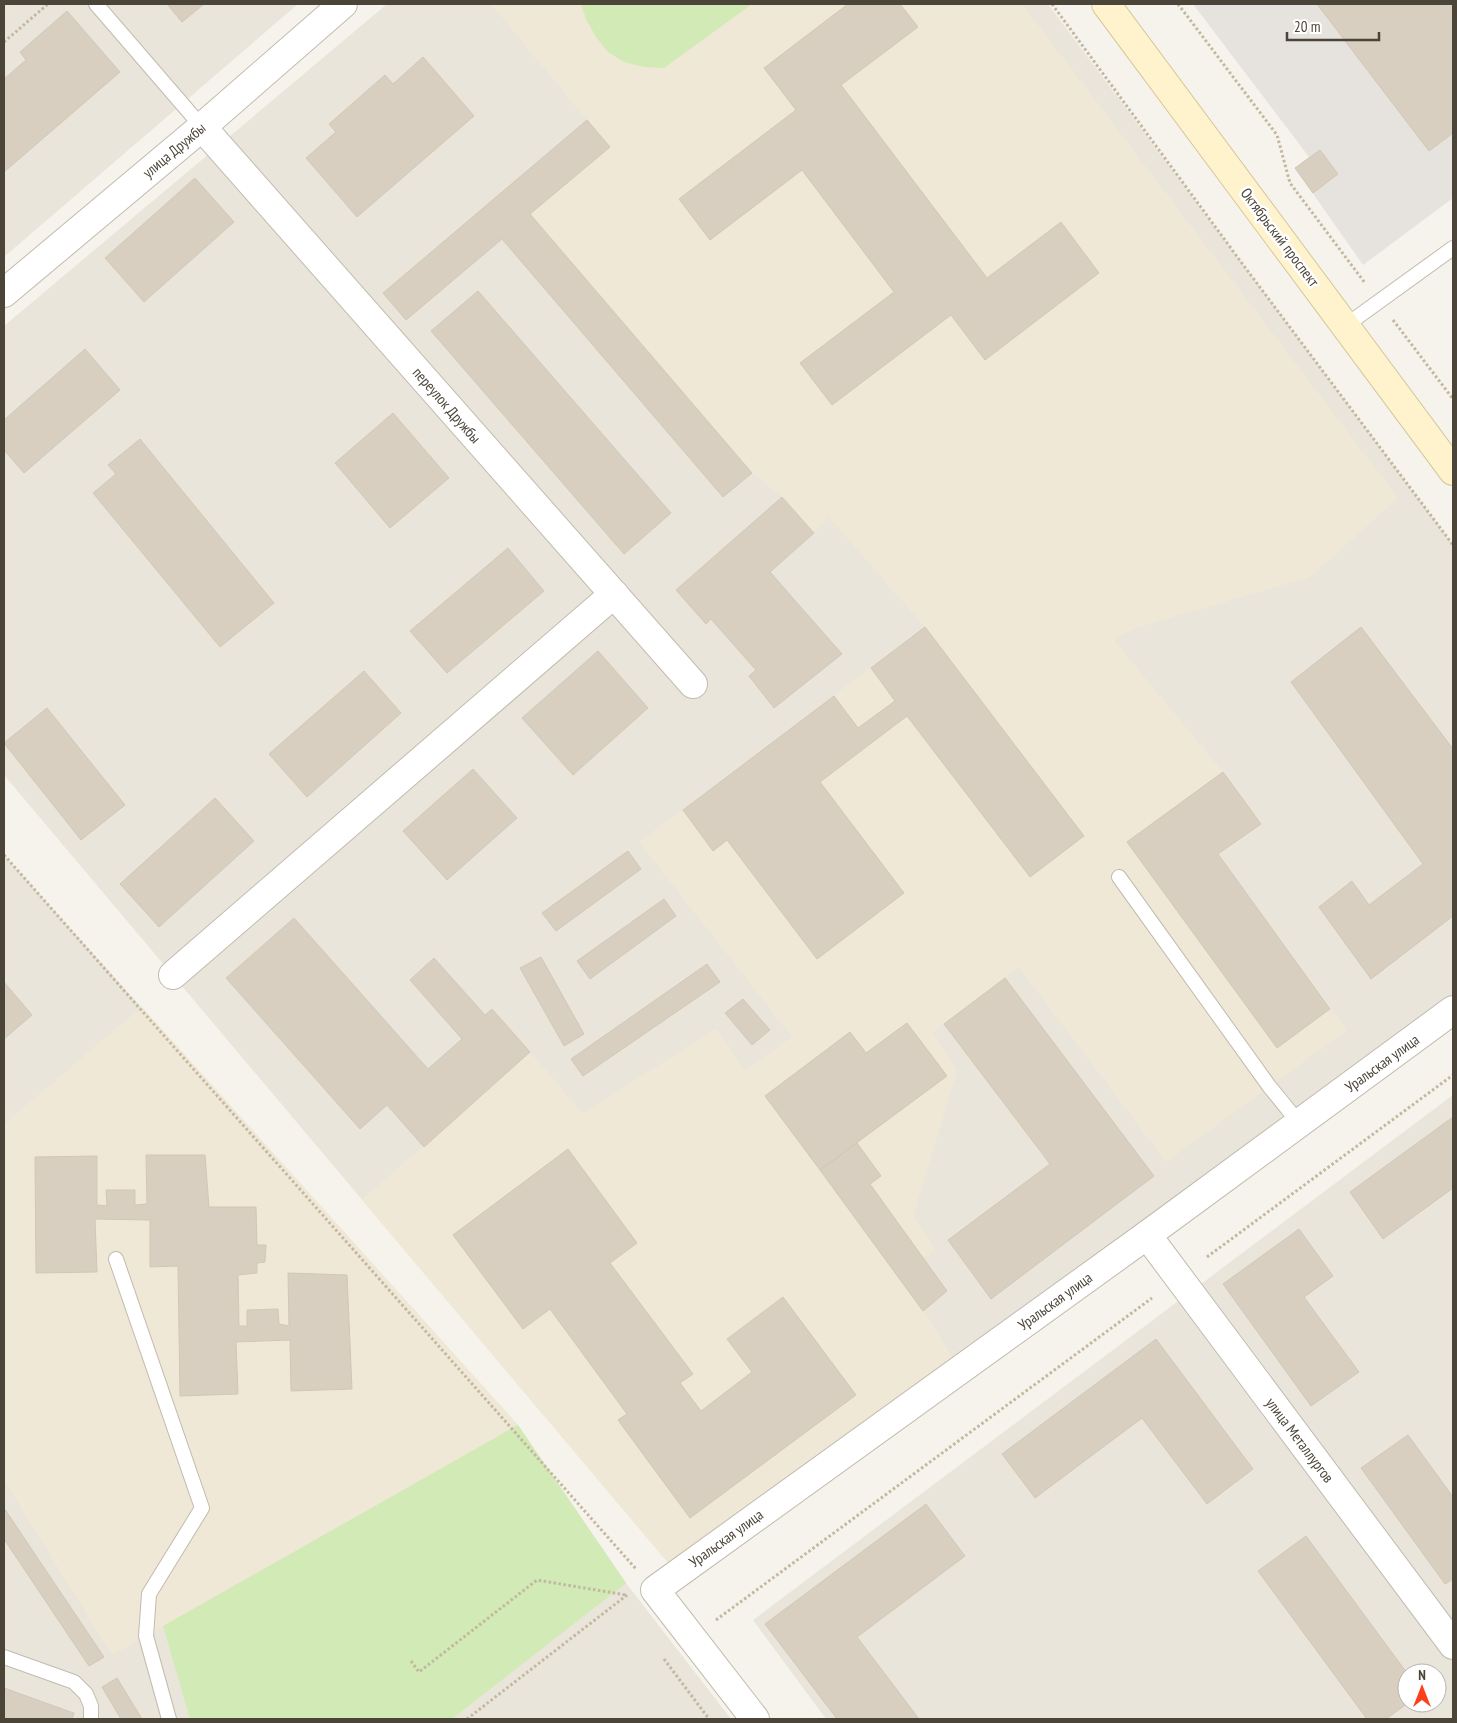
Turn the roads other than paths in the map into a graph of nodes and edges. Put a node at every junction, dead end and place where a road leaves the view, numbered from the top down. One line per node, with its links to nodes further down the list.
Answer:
1 (96, 4): 4 (lane)
2 (343, 4): 4 (street, улица Дружбы)
3 (1106, 4): 7 (main road, Октябрьский проспект)
4 (202, 127): 6 (street, улица Дружбы); 9 (street, переулок Дружбы)
5 (1453, 248): 7 (lane)
6 (4, 293)
7 (1345, 326): 8 (main road, Октябрьский проспект)
8 (1450, 460)
9 (614, 594): 10 (street, переулок Дружбы); 12 (street)
10 (693, 684)
11 (1119, 878): 14 (lane)
12 (173, 976)
13 (1453, 1010): 14 (street, Уральская улица)
14 (1299, 1123): 15 (street, Уральская улица)
15 (1147, 1235): 17 (street, улица Металлургов); 21 (street, Уральская улица)
16 (116, 1259): 20 (lane)
17 (1453, 1645)
18 (4, 1657): 19 (lane)
19 (91, 1719)
20 (168, 1719)
21 (755, 1719)

